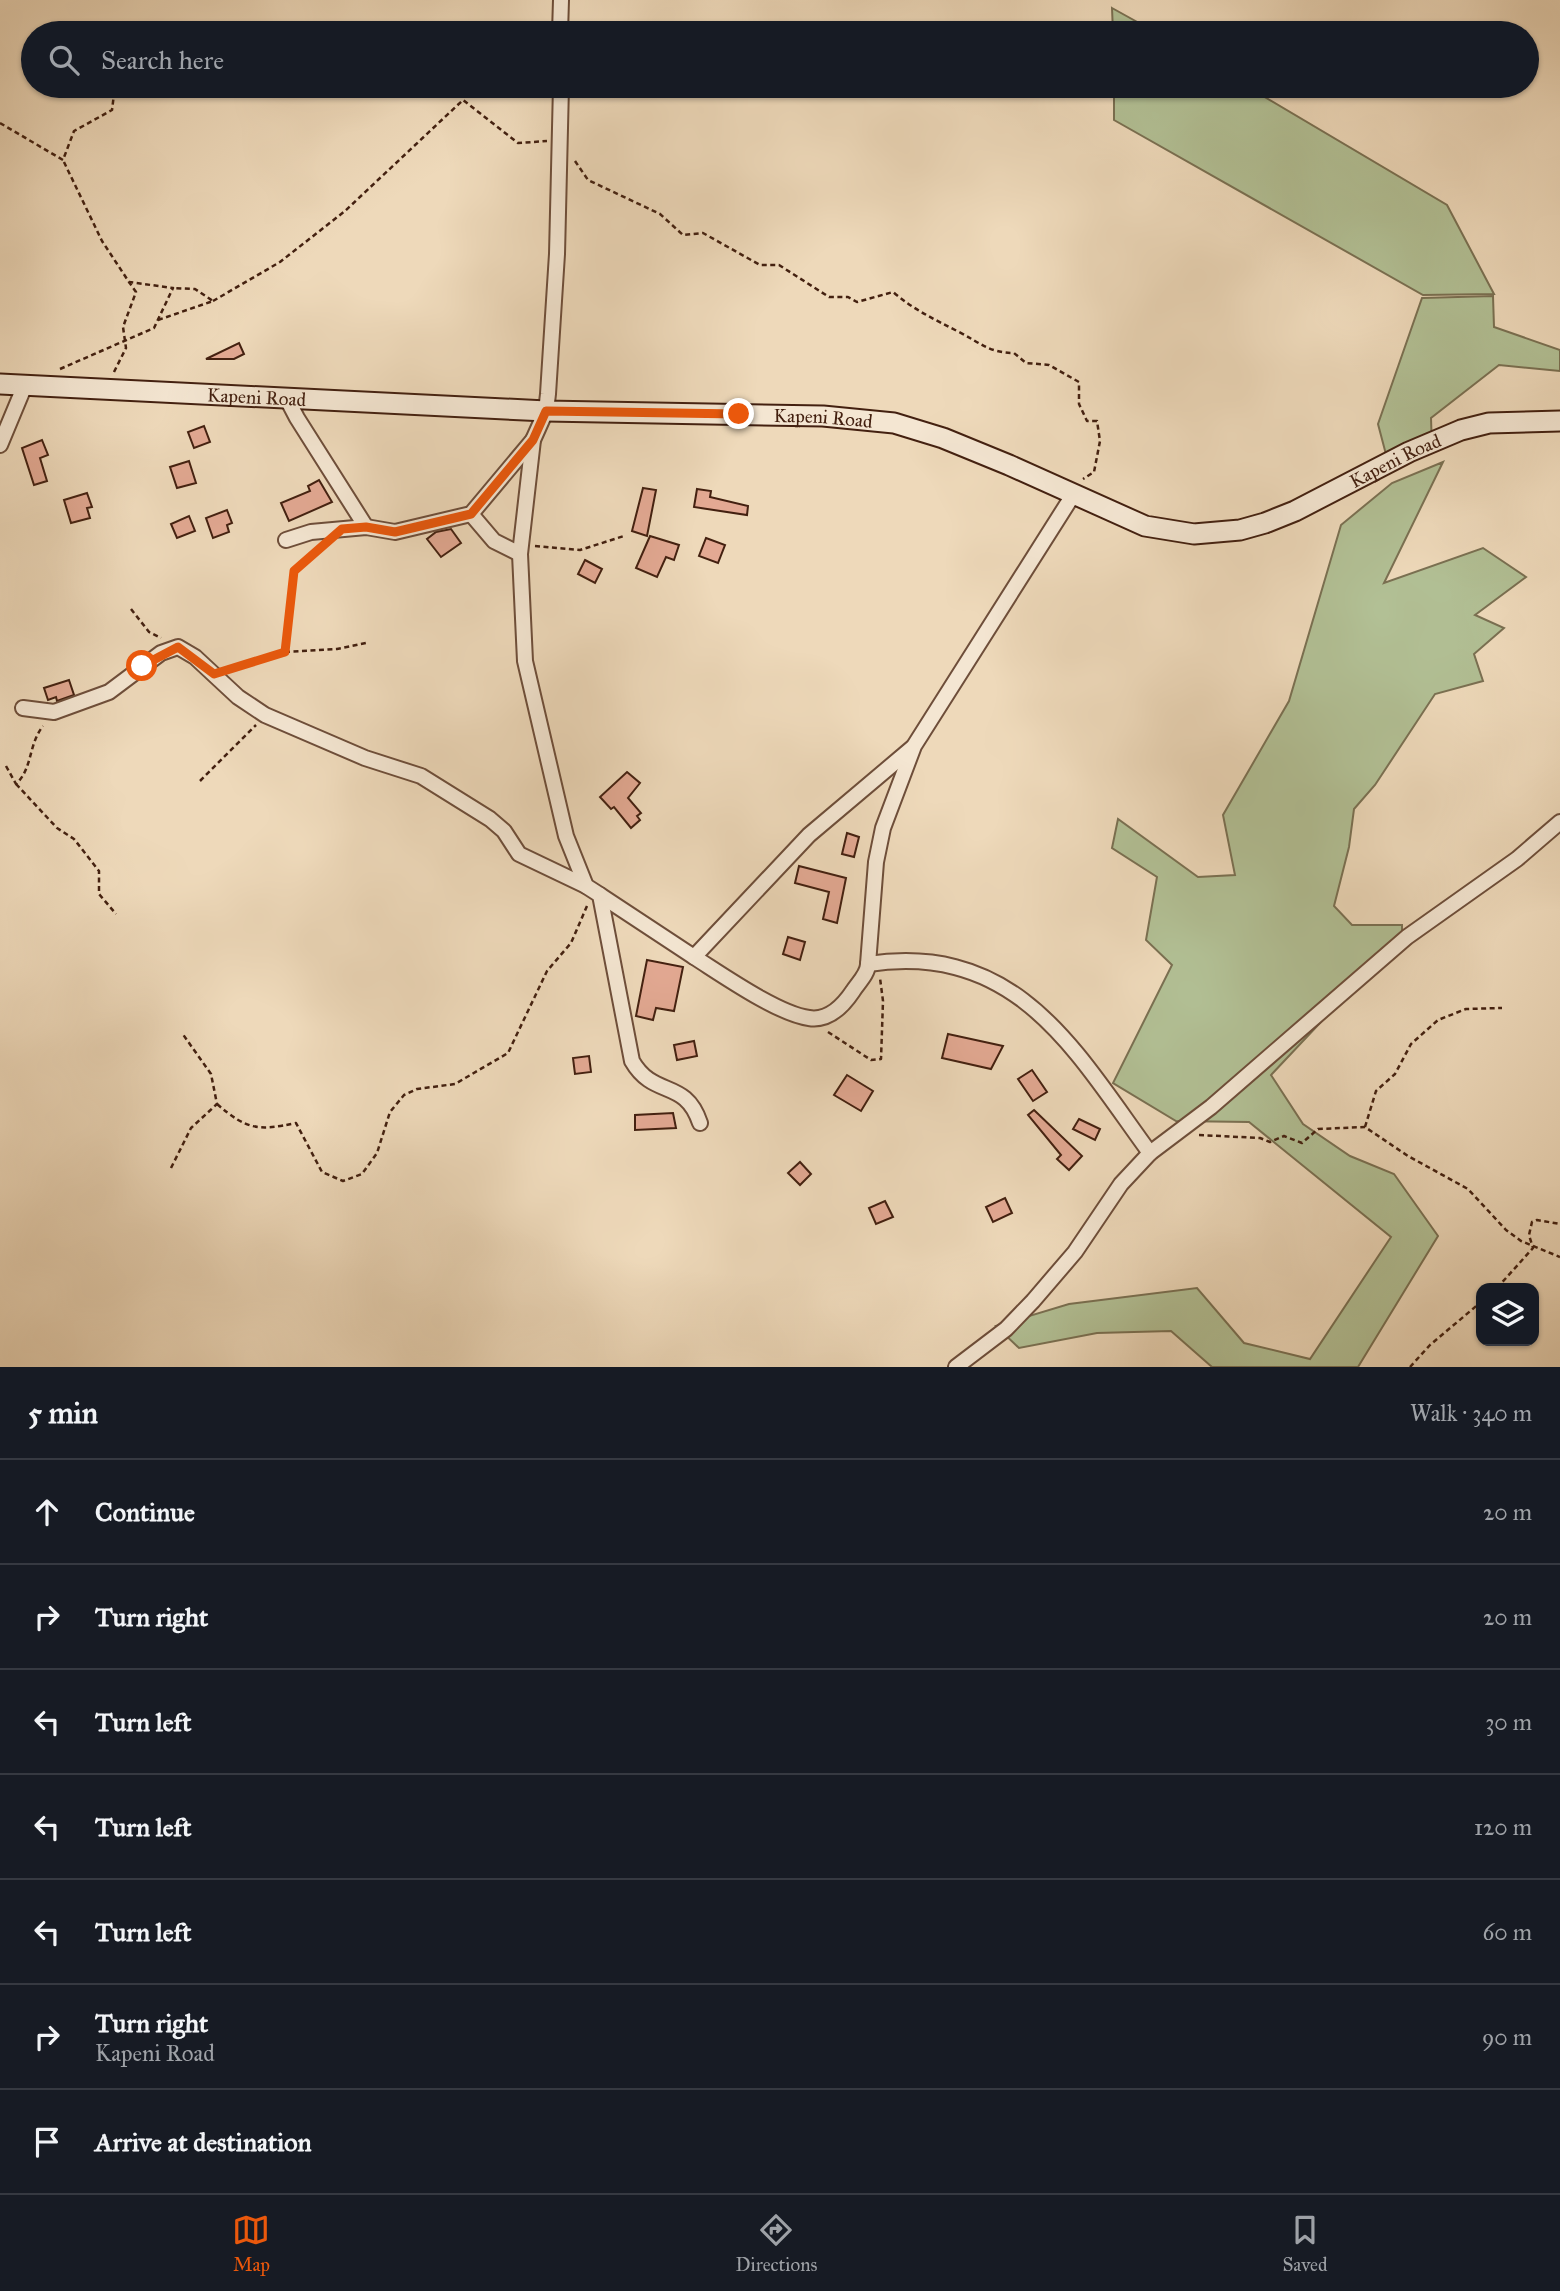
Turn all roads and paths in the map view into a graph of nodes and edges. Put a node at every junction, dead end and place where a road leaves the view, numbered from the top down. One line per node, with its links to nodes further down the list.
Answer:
1 (561, 0): 2 (street)
2 (560, 21)
3 (114, 98): 7 (path)
4 (561, 98): 6 (street)
5 (0, 122): 7 (path)
6 (561, 141): 10 (path); 18 (street); 22 (path)
7 (63, 160): 8 (path)
8 (129, 282): 9 (path); 12 (path)
9 (173, 288): 10 (path); 11 (path)
10 (213, 301): 11 (path)
11 (158, 320): 12 (path)
12 (125, 341): 13 (path); 16 (path)
13 (50, 374)
14 (0, 384): 15 (main road, Kapeni Road)
15 (25, 385): 16 (main road, Kapeni Road); 21 (street)
16 (114, 390): 17 (main road, Kapeni Road)
17 (286, 397): 18 (main road, Kapeni Road); 24 (street)
18 (546, 411): 20 (street); 22 (main road, Kapeni Road)
19 (1560, 421): 22 (main road, Kapeni Road)
20 (533, 440): 23 (street); 28 (street)
21 (0, 445)
22 (1073, 495): 37 (street)
23 (471, 514): 24 (street); 28 (street)
24 (366, 527): 25 (street)
25 (342, 529): 27 (street); 32 (path)
26 (624, 536): 28 (path)
27 (286, 540)
28 (521, 549): 42 (street)
29 (131, 610): 31 (path)
30 (366, 643): 32 (path)
31 (178, 647): 33 (street); 35 (street)
32 (285, 652): 33 (path)
33 (214, 674): 36 (street)
34 (23, 708): 35 (street)
35 (54, 712): 40 (path)
36 (265, 715): 39 (path); 42 (street)
37 (914, 746): 44 (street); 45 (street)
38 (6, 766): 40 (path)
39 (200, 781)
40 (16, 784): 43 (path)
41 (1560, 822): 52 (street)
42 (594, 890): 44 (street); 49 (path); 50 (street)
43 (116, 914)
44 (694, 957): 47 (street)
45 (868, 966): 47 (street); 47 (path); 53 (street)
46 (1502, 1008): 51 (path)
47 (808, 1018)
48 (182, 1033): 49 (path)
49 (217, 1104): 54 (path)
50 (700, 1123)
51 (1365, 1127): 52 (path); 56 (path)
52 (1168, 1139): 53 (street)
53 (1150, 1153): 60 (street)
54 (171, 1168)
55 (1560, 1224): 56 (path)
56 (1533, 1248): 57 (path); 58 (path)
57 (1560, 1258)
58 (1502, 1283)
59 (1476, 1306): 61 (path)
60 (964, 1364)
61 (1410, 1367)

